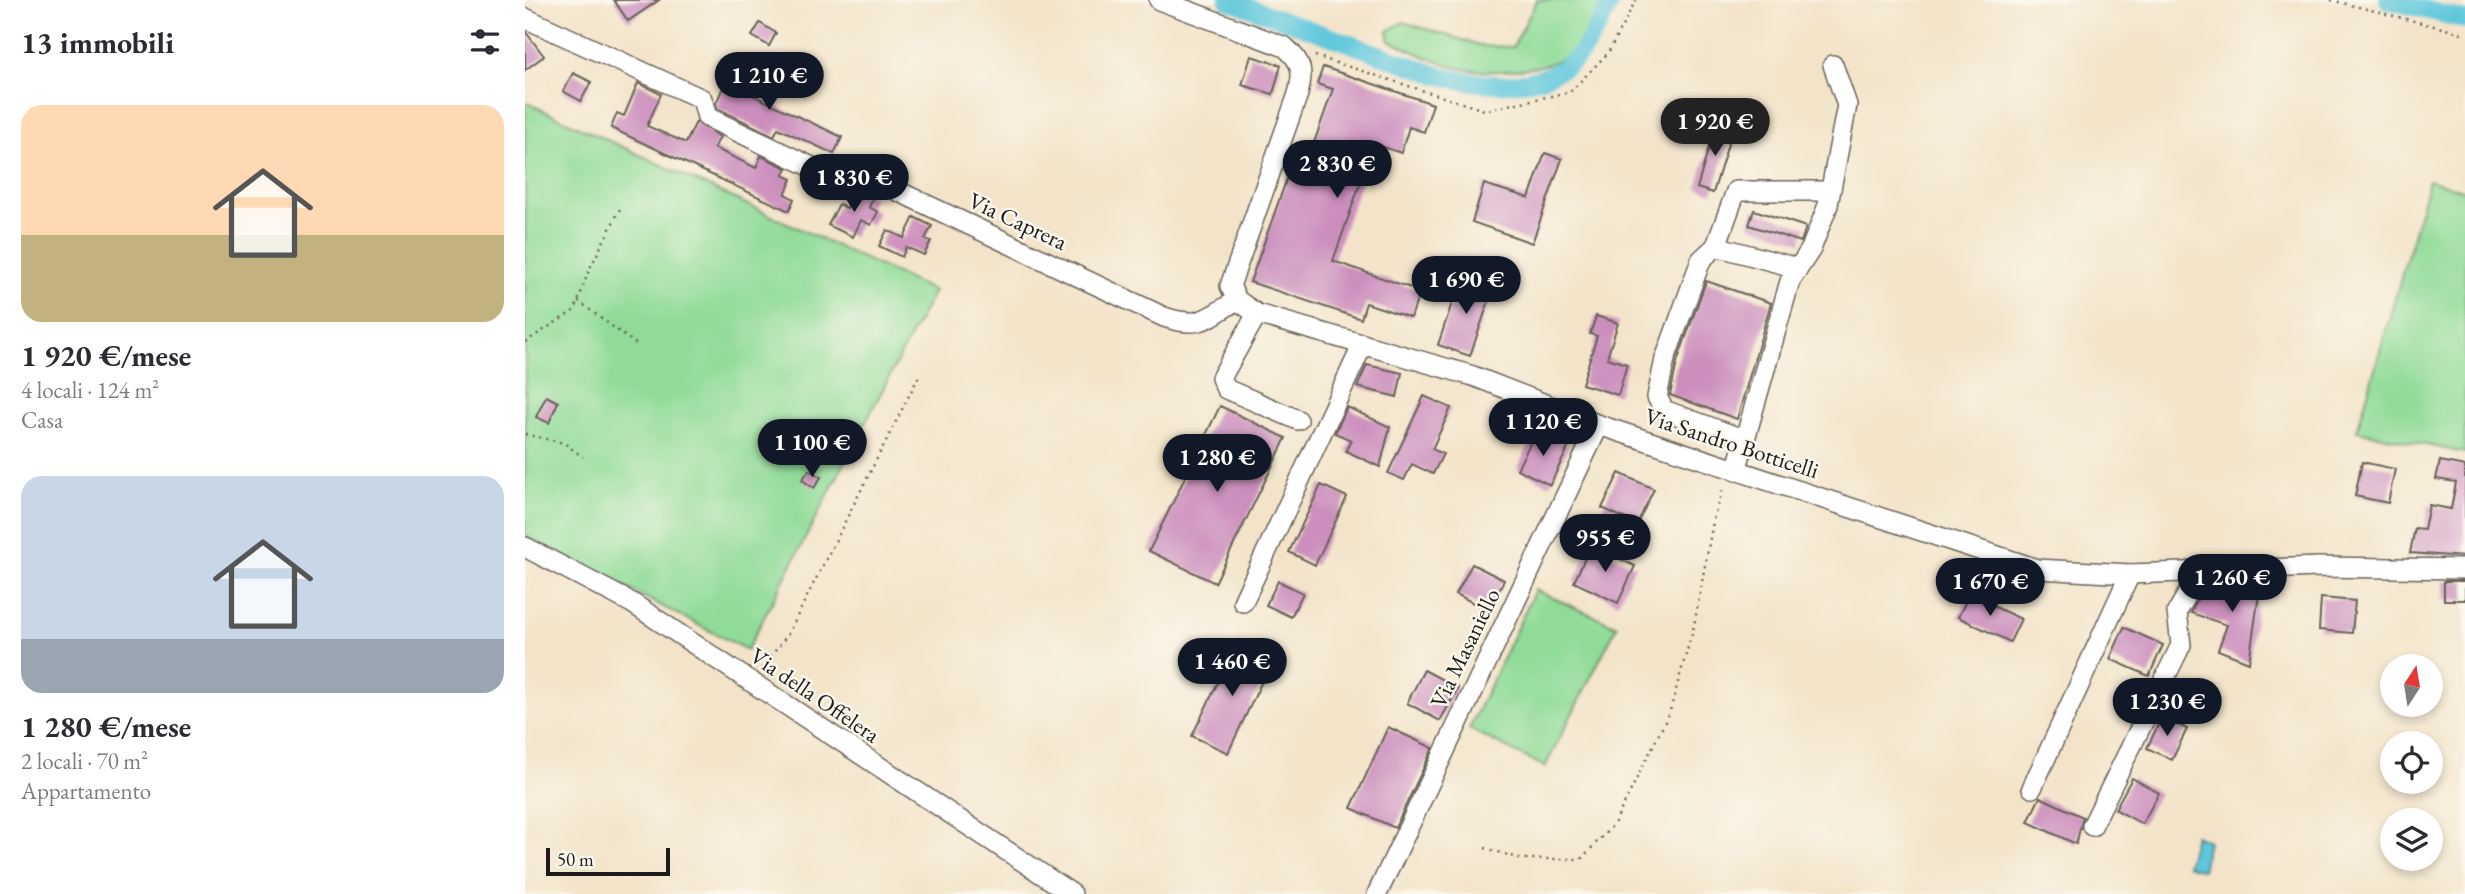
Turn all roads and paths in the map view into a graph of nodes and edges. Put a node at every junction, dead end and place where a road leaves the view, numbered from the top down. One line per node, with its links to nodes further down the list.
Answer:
1 (1159, 0): 6 (street)
2 (1636, 0): 6 (path)
3 (2331, 0): 5 (path)
4 (525, 18): 12 (street, Via Caprera)
5 (2465, 34)
6 (1285, 47): 12 (street)
7 (1833, 65): 8 (street)
8 (1830, 191): 10 (street); 11 (street)
9 (620, 209): 13 (path)
10 (1716, 246): 11 (street); 22 (street)
11 (1797, 268): 22 (street)
12 (1237, 300): 14 (street, Via Sandro Botticelli)
13 (578, 301): 15 (path); 17 (path)
14 (1257, 314): 16 (street, Via Sandro Botticelli); 19 (street)
15 (525, 342)
16 (1363, 344): 20 (street, Via Sandro Botticelli); 29 (street)
17 (637, 345)
18 (919, 376): 30 (path)
19 (1298, 420)
20 (1599, 425): 24 (street, Via Sandro Botticelli); 35 (street, Via Masaniello)
21 (525, 434): 23 (path)
22 (1745, 440): 24 (street)
23 (583, 457)
24 (1733, 470): 28 (street, Via Sandro Botticelli); 33 (path)
25 (525, 547): 30 (street, Via della Offelera)
26 (2465, 569): 27 (street, Via Sandro Botticelli)
27 (2190, 570): 28 (street, Via Sandro Botticelli); 32 (street)
28 (2130, 574): 31 (street)
29 (1244, 602)
30 (749, 681): 34 (street, Via della Offelera)
31 (2032, 788)
32 (2092, 826)
33 (1485, 848)
34 (1072, 894)
35 (1377, 894)

